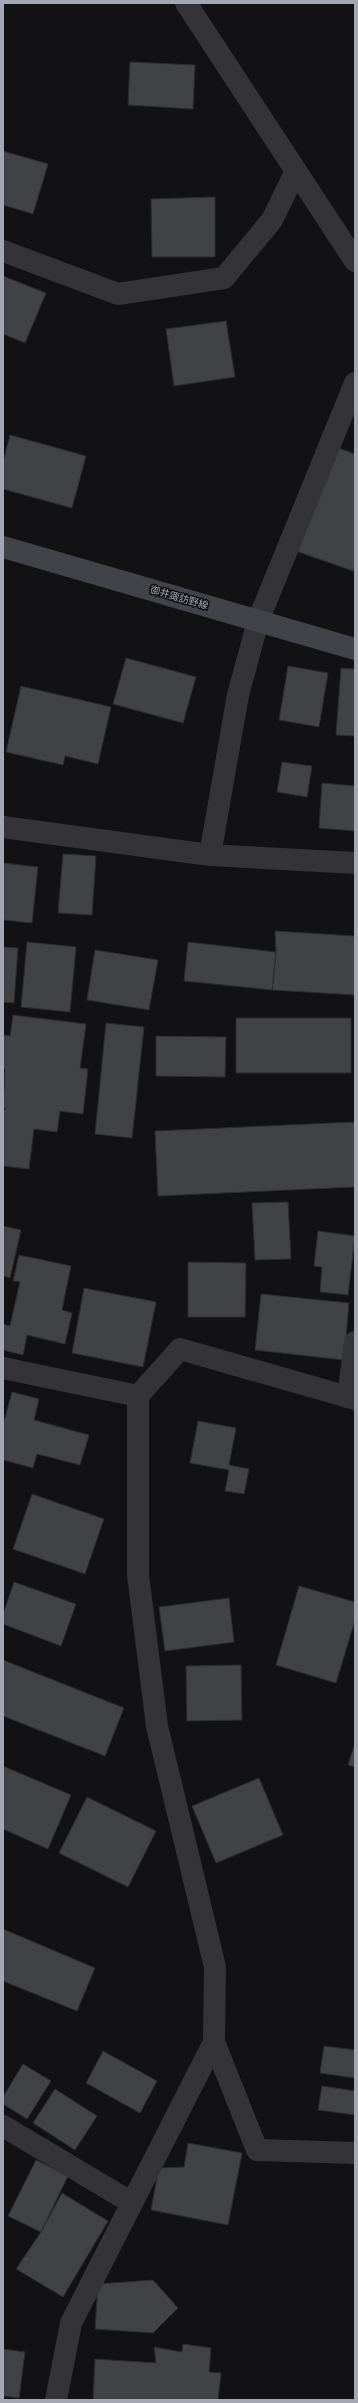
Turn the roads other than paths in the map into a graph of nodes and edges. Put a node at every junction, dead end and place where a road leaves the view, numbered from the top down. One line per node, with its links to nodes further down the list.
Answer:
1 (186, 3): 2 (street)
2 (296, 171): 3 (street); 4 (street)
3 (3, 251)
4 (355, 261)
5 (355, 383): 7 (street)
6 (3, 547): 7 (main road, 御井諏訪野線)
7 (258, 621): 8 (main road, 御井諏訪野線); 10 (street)
8 (355, 649)
9 (3, 827): 10 (street)
10 (210, 855): 11 (street)
11 (355, 862)
12 (355, 1342): 15 (street)
13 (3, 1368): 14 (street)
14 (138, 1396): 15 (street); 16 (street)
15 (352, 1398)
16 (214, 2042): 18 (street); 19 (street)
17 (3, 2126): 19 (street)
18 (355, 2153)
19 (132, 2203): 20 (street)
20 (56, 2400)

